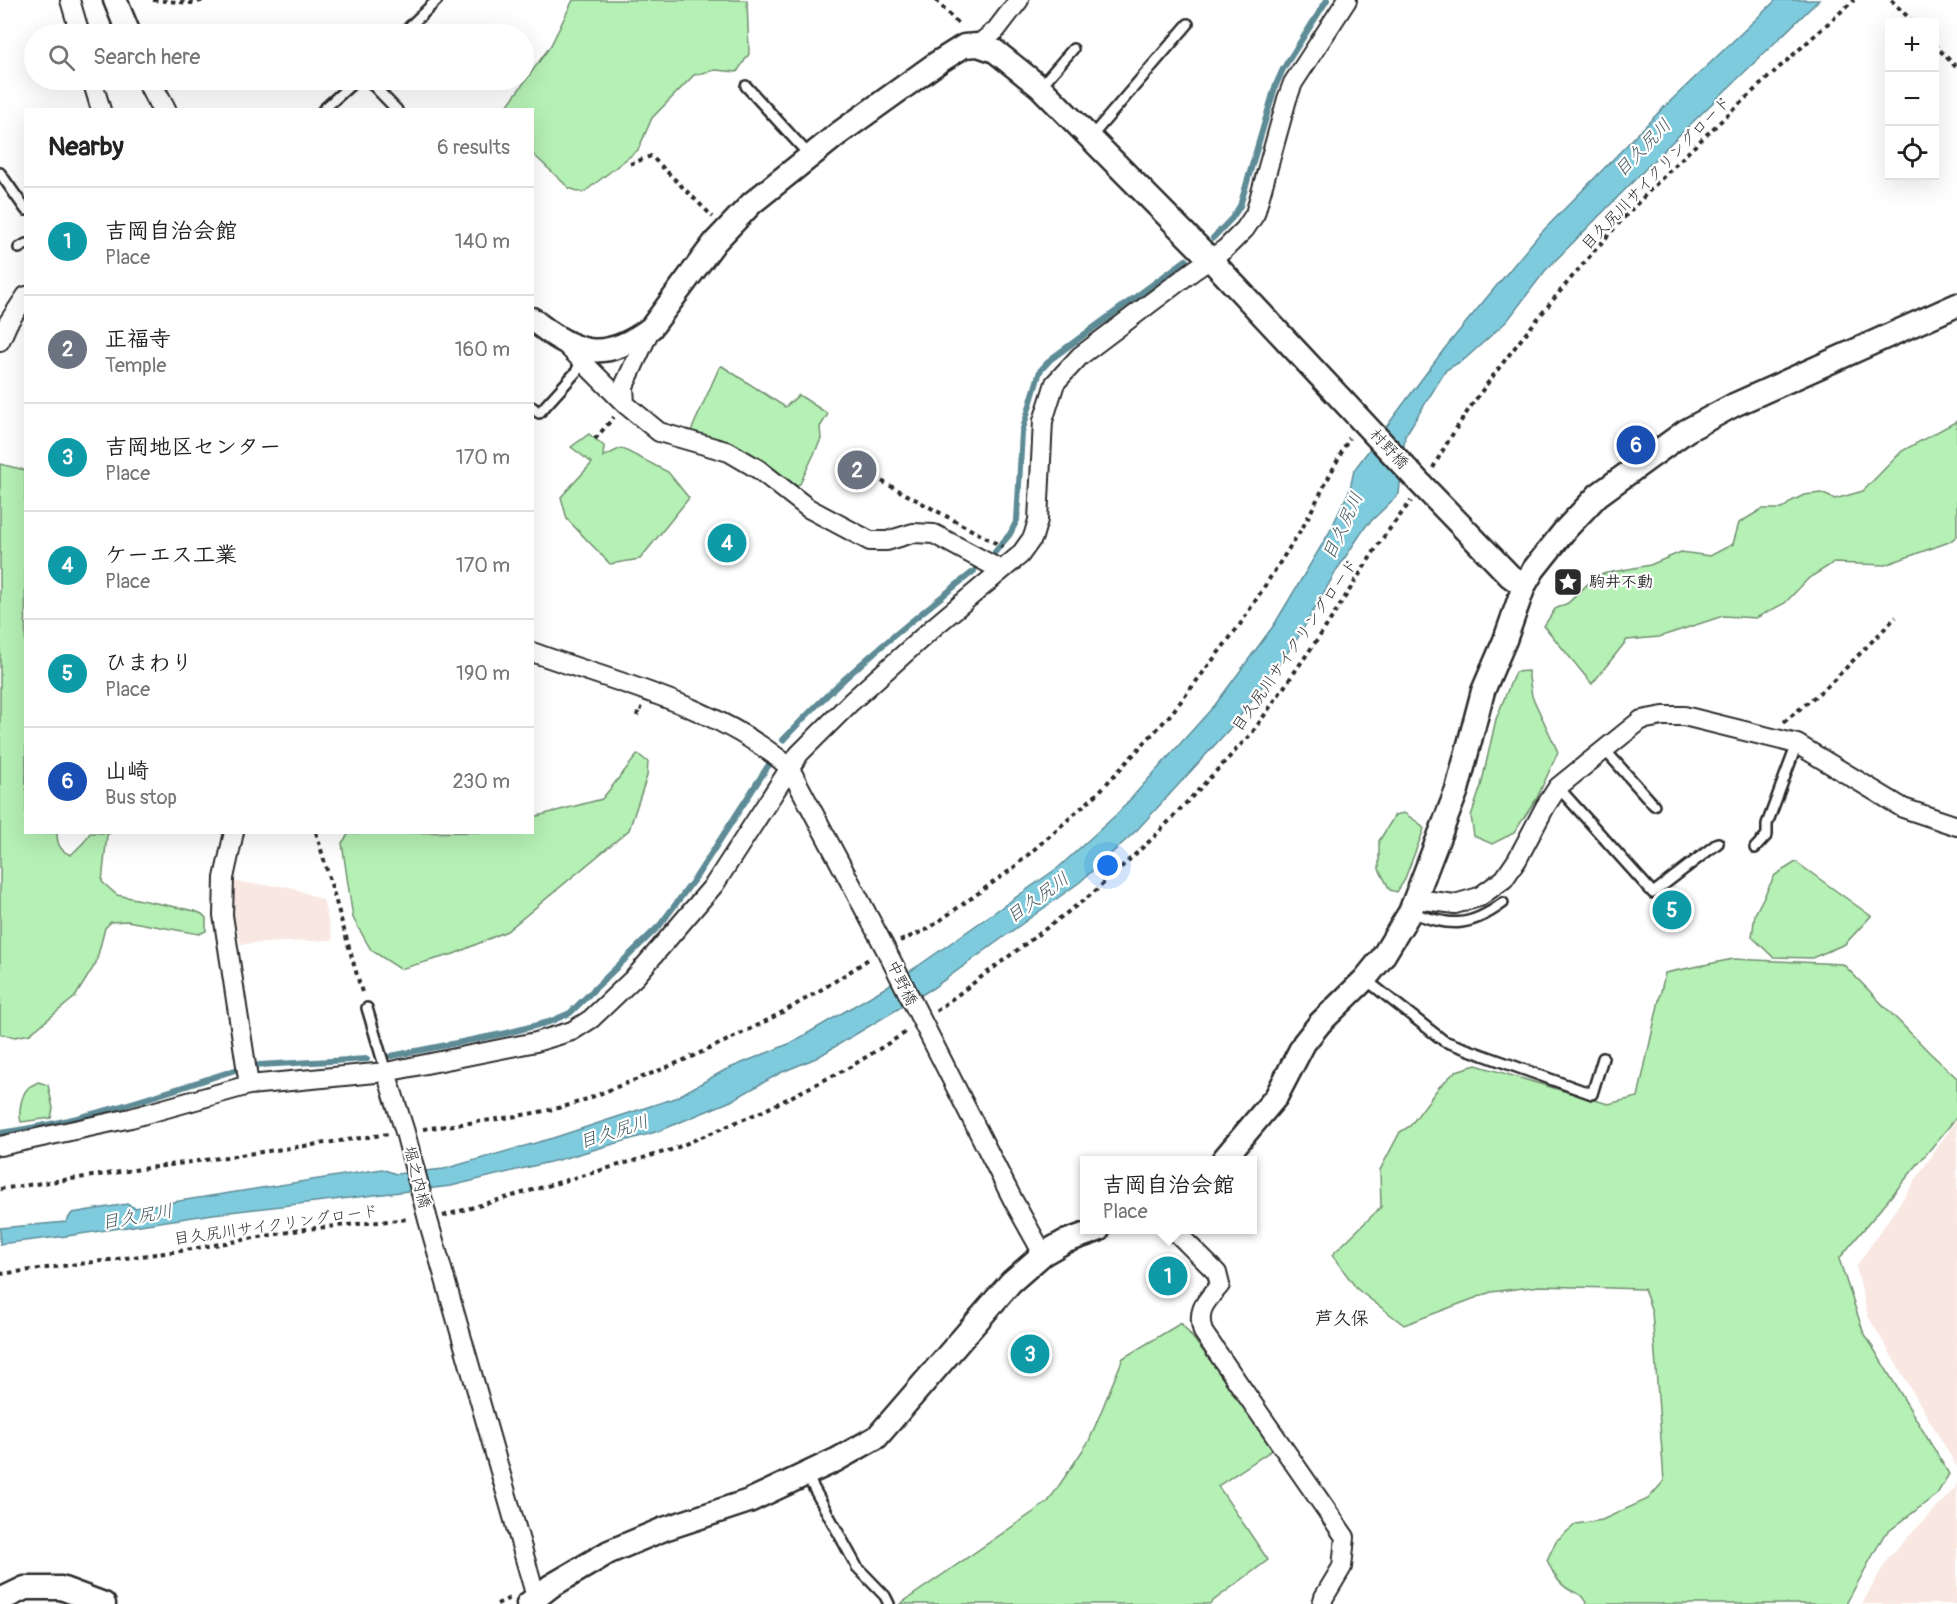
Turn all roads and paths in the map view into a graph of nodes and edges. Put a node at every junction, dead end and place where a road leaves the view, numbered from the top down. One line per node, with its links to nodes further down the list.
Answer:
1 (70, 0): 13 (street)
2 (116, 0): 14 (street)
3 (153, 0): 4 (path)
4 (206, 0)
5 (437, 0): 15 (lane)
6 (936, 0): 11 (path)
7 (1019, 0): 17 (street)
8 (1347, 0): 37 (street)
9 (1854, 0): 49 (path, 目久尻川サイクリングロード)
10 (1892, 0): 12 (path)
11 (953, 18)
12 (1909, 18)
13 (77, 24)
14 (125, 24)
15 (412, 24)
16 (1188, 24): 31 (lane)
17 (978, 45): 22 (street, 村野橋); 32 (street)
18 (1939, 48): 20 (path)
19 (1073, 49): 22 (lane)
20 (1957, 68)
21 (746, 86): 32 (lane)
22 (1040, 87): 31 (street, 村野橋)
23 (95, 90): 27 (street)
24 (153, 90): 28 (street)
25 (345, 90): 29 (lane)
26 (378, 90): 30 (lane)
27 (100, 108)
28 (163, 108)
29 (325, 108)
30 (395, 108)
31 (1090, 138): 37 (street, 村野橋)
32 (810, 156): 36 (street)
33 (630, 164): 36 (path)
34 (0, 173): 35 (lane)
35 (24, 207)
36 (726, 231): 41 (street)
37 (1211, 260): 46 (street, 村野橋); 51 (street)
38 (24, 299): 42 (street)
39 (1957, 305): 52 (street)
40 (534, 321): 43 (street)
41 (651, 328): 43 (street); 44 (street)
42 (0, 341)
43 (584, 356): 44 (street); 45 (lane)
44 (625, 404): 47 (path); 51 (street)
45 (534, 409)
46 (1355, 427): 49 (street, 村野橋); 68 (path)
47 (596, 439)
48 (874, 477): 50 (path)
49 (1420, 483): 52 (street, 村野橋); 71 (path, 目久尻川サイクリングロード)
50 (998, 544)
51 (1001, 570): 58 (street)
52 (1524, 586): 67 (street)
53 (1896, 617): 55 (path)
54 (534, 653): 58 (street)
55 (1767, 736): 56 (street); 57 (street)
56 (1797, 744): 61 (street); 65 (lane)
57 (1604, 749): 59 (street); 60 (lane)
58 (789, 767): 68 (street, 中野橋); 73 (street)
59 (1558, 787): 64 (lane); 67 (street)
60 (1654, 805)
61 (1957, 826)
62 (234, 834): 74 (street)
63 (317, 834): 70 (path)
64 (1718, 843)
65 (1755, 848)
66 (1503, 903): 67 (lane)
67 (1413, 906): 69 (street)
68 (885, 948): 71 (street, 中野橋); 75 (path)
69 (1365, 980): 72 (lane); 77 (street)
70 (367, 1008): 73 (lane)
71 (921, 1020): 79 (path, 目久尻川サイクリングロード); 82 (street, 中野橋)
72 (1603, 1058)
73 (386, 1072): 74 (street); 75 (street, 堀之内橋)
74 (249, 1085): 76 (street)
75 (406, 1135): 78 (path); 79 (street, 堀之内橋)
76 (0, 1146)
77 (1226, 1156)
78 (0, 1189)
79 (428, 1218): 83 (path, 目久尻川サイクリングロード); 86 (street, 堀之内橋)
80 (1087, 1234): 82 (street)
81 (1178, 1234): 89 (street)
82 (1043, 1254): 84 (street)
83 (0, 1274)
84 (806, 1474): 86 (street); 88 (lane)
85 (0, 1600): 87 (street)
86 (534, 1602)
87 (104, 1604)
88 (889, 1604)
89 (1322, 1604)

